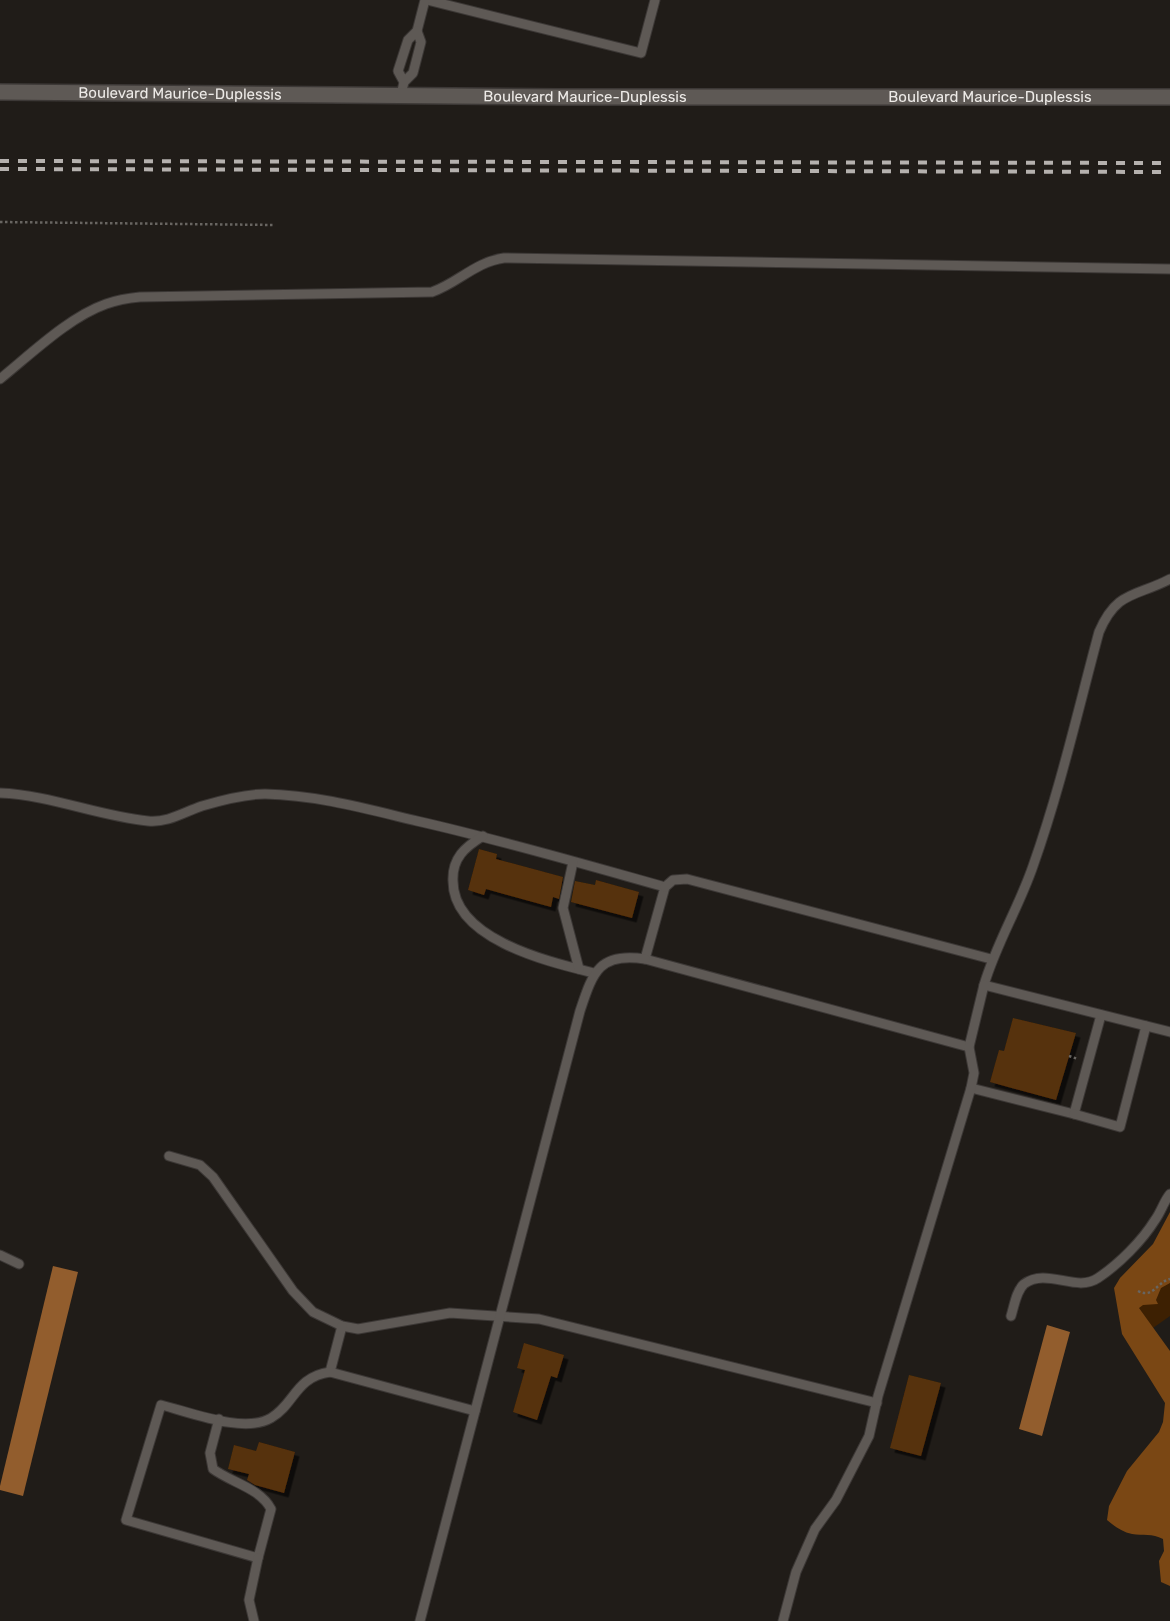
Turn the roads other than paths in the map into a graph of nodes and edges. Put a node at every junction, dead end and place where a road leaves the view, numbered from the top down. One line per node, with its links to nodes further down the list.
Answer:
1 (426, 0): 2 (lane); 3 (lane)
2 (655, 0)
3 (417, 31): 4 (lane); 4 (lane)
4 (402, 89): 5 (street, Boulevard Maurice-Duplessis); 6 (street, Boulevard Maurice-Duplessis)
5 (0, 92)
6 (1170, 97)
7 (1170, 269): 8 (lane)
8 (0, 378)
9 (1170, 579): 15 (lane)
10 (0, 793): 11 (lane)
11 (483, 836): 12 (lane); 16 (lane)
12 (573, 862): 13 (lane); 16 (lane)
13 (665, 887): 14 (lane); 15 (lane)
14 (646, 959): 17 (lane); 22 (lane)
15 (991, 960): 18 (lane)
16 (579, 969): 17 (lane)
17 (594, 973): 29 (lane)
18 (984, 985): 19 (lane); 22 (lane)
19 (1101, 1015): 20 (lane); 24 (lane)
20 (1146, 1026): 21 (lane); 24 (lane)
21 (1170, 1032)
22 (969, 1046): 23 (lane)
23 (971, 1088): 24 (lane); 33 (lane)
24 (1074, 1114)
25 (169, 1156): 31 (lane)
26 (1170, 1194): 30 (lane)
27 (0, 1255): 28 (lane)
28 (19, 1264)
29 (500, 1316): 31 (lane); 33 (lane); 34 (lane)
30 (1011, 1316)
31 (342, 1326): 32 (lane)
32 (330, 1372): 34 (lane); 35 (lane)
33 (877, 1403): 39 (lane)
34 (475, 1411): 38 (lane)
35 (219, 1419): 36 (lane); 36 (lane)
36 (258, 1558): 37 (lane)
37 (254, 1621)
38 (420, 1621)
39 (783, 1621)

